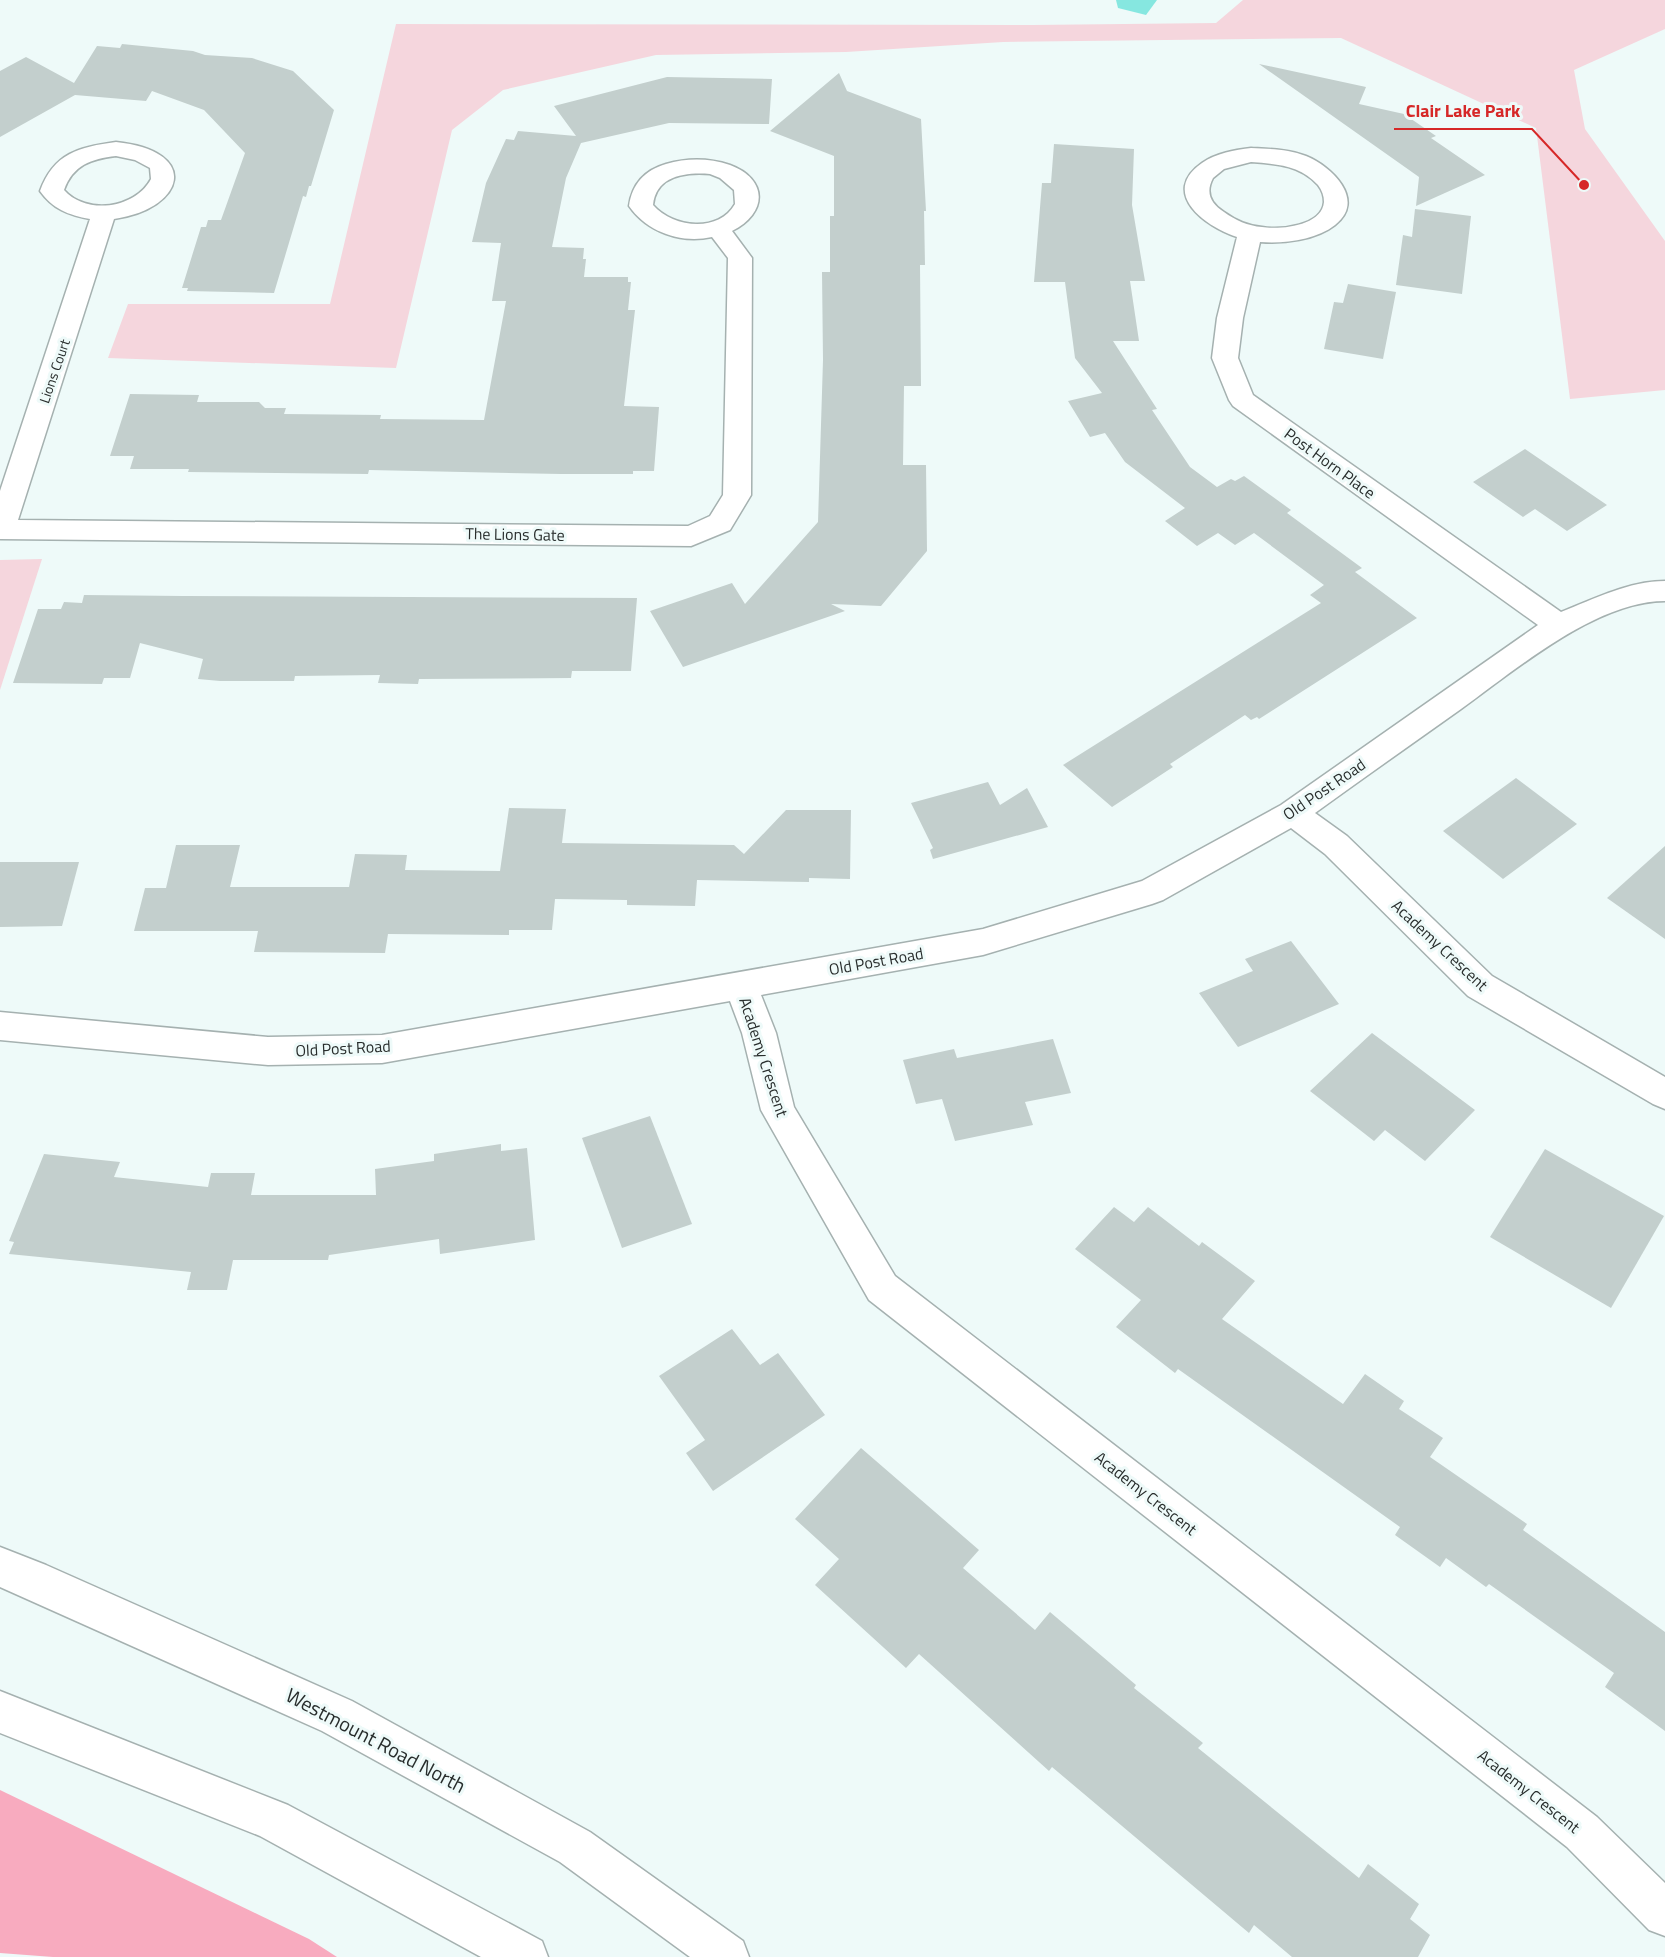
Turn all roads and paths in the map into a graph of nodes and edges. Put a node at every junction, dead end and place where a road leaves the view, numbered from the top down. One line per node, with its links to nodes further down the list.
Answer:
1 (104, 213): 4 (street, Lions Court)
2 (717, 228): 4 (street, The Lions Gate)
3 (1250, 233): 3 (street); 6 (street, Post Horn Place)
4 (0, 528)
5 (1665, 591): 6 (street, Old Post Road)
6 (1558, 625): 7 (street, Old Post Road)
7 (1292, 813): 8 (street, Old Post Road); 10 (street, Academy Crescent)
8 (741, 986): 9 (street, Old Post Road); 13 (street, Academy Crescent)
9 (0, 1026)
10 (1665, 1094)
11 (0, 1567): 15 (street, Westmount Road North)
12 (0, 1712): 14 (street)
13 (1665, 1914)
14 (526, 1957)
15 (727, 1957)

